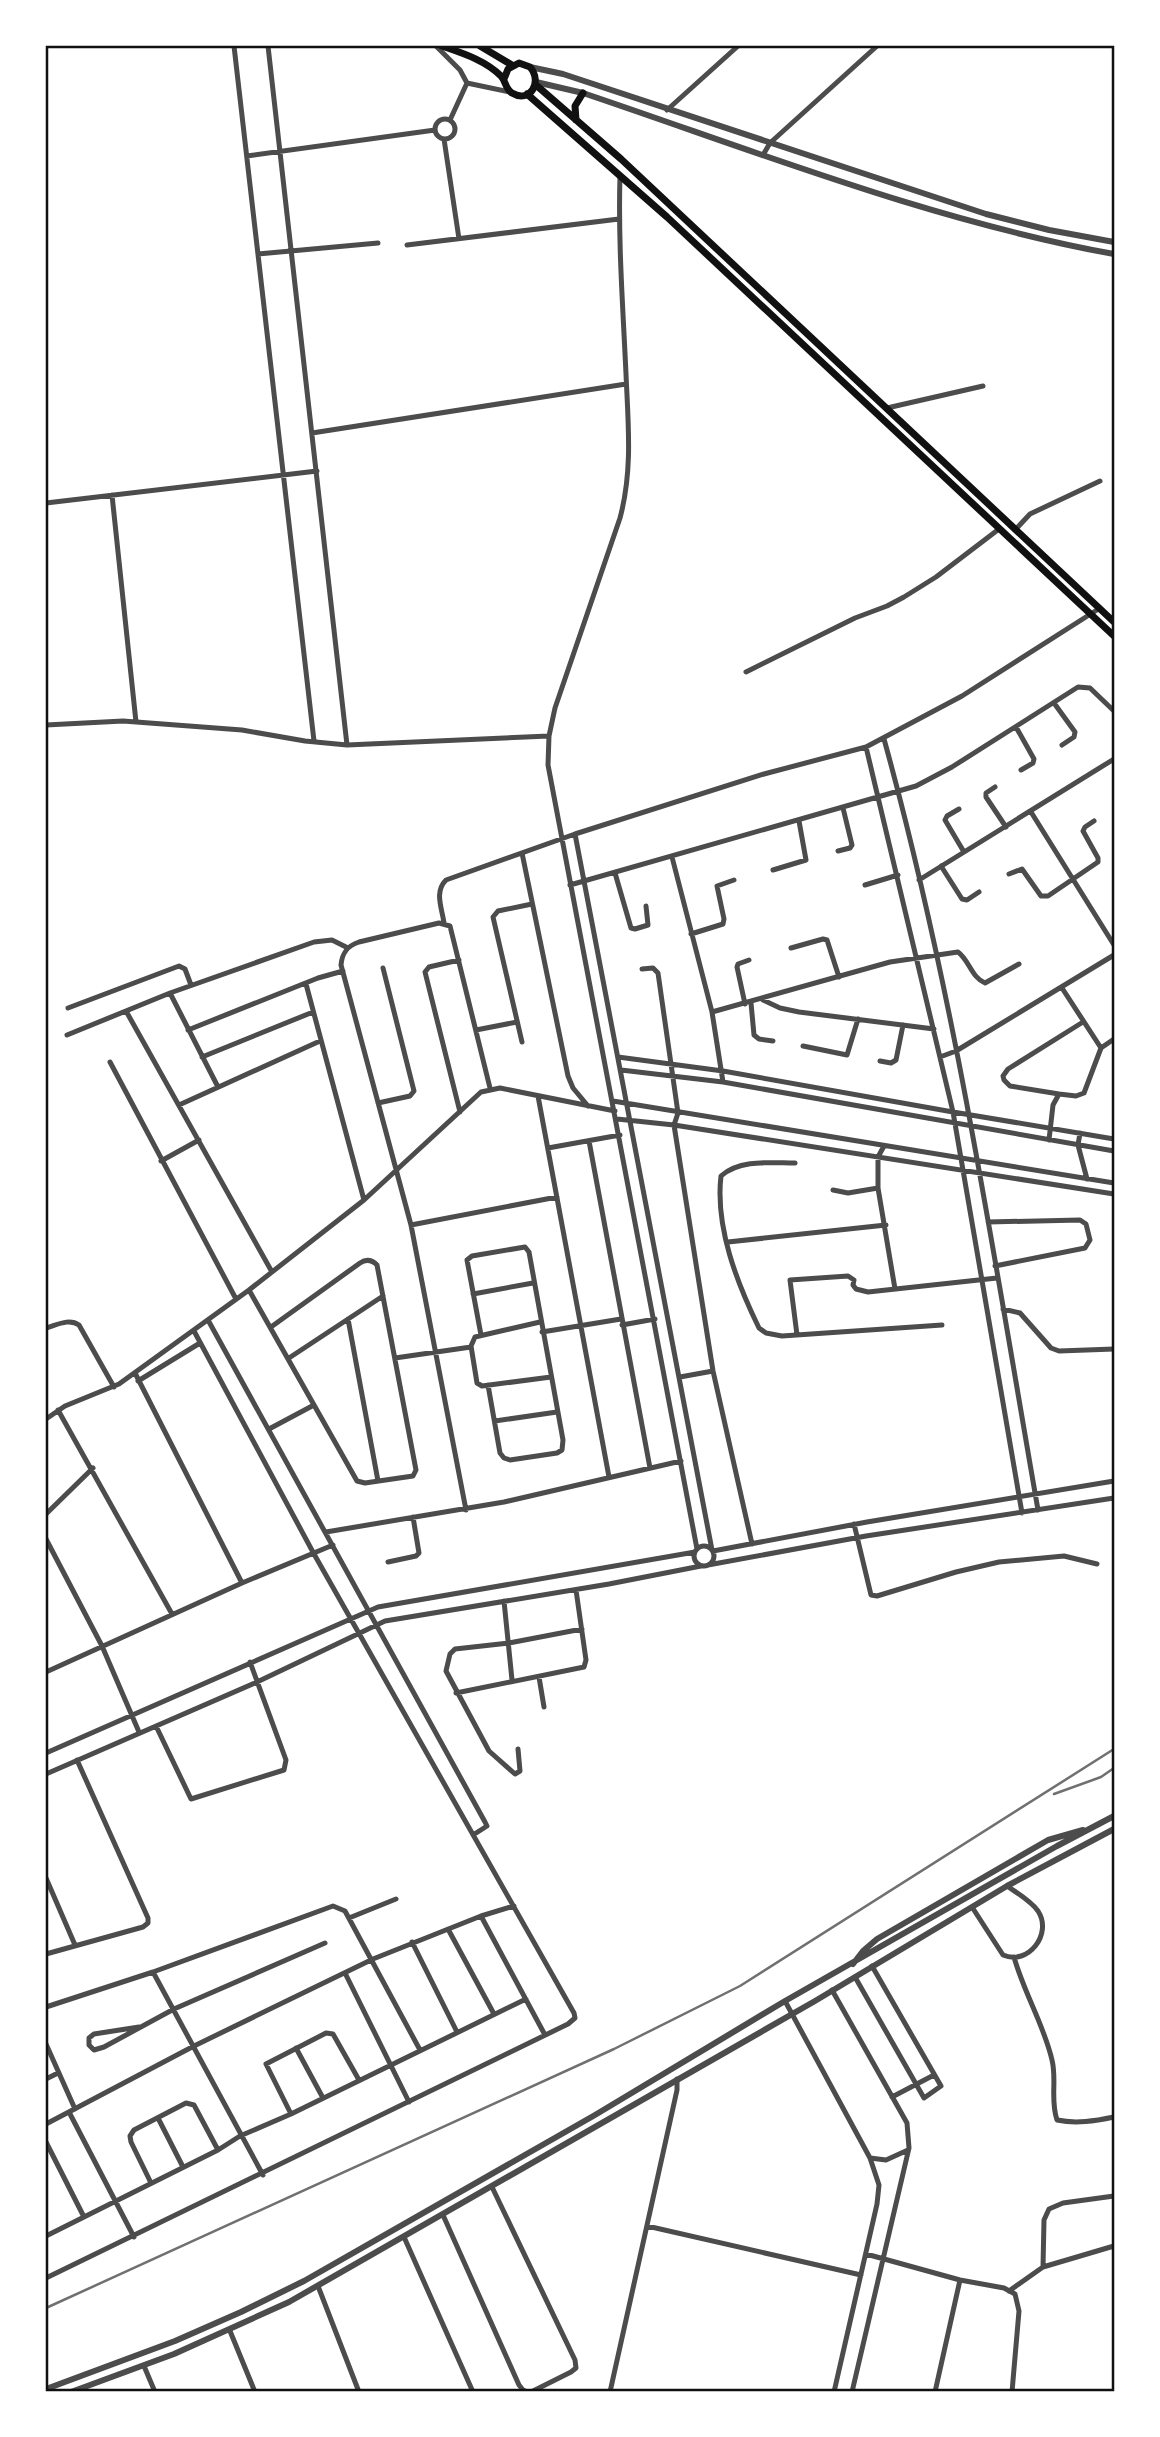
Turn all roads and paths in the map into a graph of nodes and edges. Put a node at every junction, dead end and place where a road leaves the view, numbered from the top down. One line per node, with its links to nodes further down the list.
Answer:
1 (268, 46): 22 (street)
2 (436, 46): 11 (street)
3 (443, 46): 10 (main road)
4 (480, 46): 8 (main road)
5 (738, 46): 16 (street)
6 (877, 46): 21 (street)
7 (233, 47): 24 (street)
8 (512, 65): 9 (main road); 10 (main road)
9 (530, 66): 12 (main road); 16 (street)
10 (504, 79): 13 (main road)
11 (467, 83): 13 (street); 17 (street)
12 (536, 84): 14 (street); 15 (main road); 18 (main road)
13 (510, 92): 15 (main road)
14 (583, 93): 18 (main road); 23 (street)
15 (527, 94): 25 (main road)
16 (667, 110): 21 (street)
17 (450, 120): 19 (street); 20 (street)
18 (576, 120): 36 (main road)
19 (435, 130): 20 (street); 22 (street)
20 (444, 139): 27 (street)
21 (770, 143): 23 (street); 28 (street)
22 (281, 151): 24 (street); 31 (street)
23 (763, 155): 33 (street)
24 (247, 156): 32 (street)
25 (620, 176): 26 (street); 43 (main road)
26 (619, 219): 27 (street); 34 (street)
27 (460, 239): 30 (street)
28 (1115, 242)
29 (378, 243): 31 (street)
30 (407, 245)
31 (292, 251): 32 (street); 37 (street)
32 (258, 254): 39 (street)
33 (1115, 254)
34 (626, 384): 37 (street); 55 (street)
35 (983, 386): 36 (street)
36 (887, 408): 44 (main road)
37 (312, 433): 38 (street)
38 (317, 471): 39 (street); 58 (street)
39 (284, 475): 41 (street); 57 (street)
40 (1100, 481): 44 (street)
41 (112, 495): 42 (street); 52 (street)
42 (46, 503)
43 (999, 529): 46 (main road); 49 (street)
44 (1015, 530): 45 (main road)
45 (1100, 608): 46 (street); 47 (main road)
46 (1090, 614): 48 (main road); 56 (street)
47 (1115, 622)
48 (1115, 636)
49 (746, 672)
50 (1054, 703): 51 (street); 54 (street); 59 (street)
51 (1115, 711)
52 (136, 722): 53 (street); 57 (street)
53 (46, 725)
54 (1016, 727): 62 (street); 64 (street)
55 (549, 736): 58 (street); 73 (street)
56 (884, 739): 60 (street); 64 (street)
57 (314, 741): 58 (street)
58 (347, 744)
59 (1062, 745)
60 (866, 747): 65 (street); 72 (street)
61 (1115, 759): 68 (street)
62 (1021, 770)
63 (995, 787): 71 (street)
64 (899, 792): 65 (street); 85 (street)
65 (880, 797): 66 (street); 82 (street)
66 (843, 808): 69 (street); 74 (street)
67 (958, 809): 75 (street)
68 (1031, 812): 71 (street); 83 (street)
69 (799, 821): 77 (street); 79 (street)
70 (1094, 821): 83 (street)
71 (1006, 827): 75 (street)
72 (575, 834): 73 (street); 86 (street)
73 (561, 839): 76 (street); 87 (street)
74 (838, 851)
75 (964, 852): 78 (street)
76 (522, 853): 90 (street); 92 (street)
77 (672, 857): 80 (street); 93 (street)
78 (941, 866): 85 (street); 89 (street)
79 (773, 870)
80 (615, 873): 86 (street); 91 (street)
81 (1009, 874): 83 (street)
82 (898, 875): 88 (street); 99 (street)
83 (1073, 879): 94 (street)
84 (734, 880): 93 (street)
85 (919, 880): 98 (street)
86 (584, 881): 87 (street); 133 (street)
87 (570, 885): 146 (street)
88 (865, 885)
89 (979, 892)
90 (532, 904): 118 (street); 150 (street)
91 (646, 906)
92 (444, 923): 95 (street); 100 (street)
93 (691, 934): 116 (street)
94 (1115, 945)
95 (348, 948): 105 (street); 108 (street)
96 (791, 948): 106 (street)
97 (1115, 955): 109 (street)
98 (937, 957): 99 (street); 102 (street); 131 (street)
99 (918, 958): 106 (street); 121 (street)
100 (459, 960): 123 (street); 152 (street)
101 (749, 960): 112 (street)
102 (1019, 964)
103 (383, 968): 147 (street)
104 (642, 969): 137 (street)
105 (343, 971): 107 (street); 147 (street)
106 (839, 977): 111 (street)
107 (306, 984): 115 (street); 122 (street)
108 (191, 985): 110 (street); 113 (street)
109 (1062, 988): 119 (street); 131 (street)
110 (170, 993): 114 (street); 122 (street)
111 (762, 1000): 112 (street); 117 (street)
112 (748, 1003): 116 (street); 127 (street)
113 (68, 1008)
114 (126, 1011): 124 (street); 149 (street)
115 (313, 1012): 126 (street); 132 (street)
116 (712, 1013): 139 (street)
117 (858, 1019): 120 (street); 129 (street)
118 (517, 1022): 123 (street); 128 (street)
119 (1083, 1022): 130 (street); 144 (street)
120 (903, 1025): 121 (street); 135 (street)
121 (934, 1029): 134 (street)
122 (188, 1030): 132 (street)
123 (476, 1030): 143 (street)
124 (67, 1035)
125 (1115, 1039): 130 (street)
126 (320, 1041): 142 (street); 188 (street)
127 (773, 1041)
128 (522, 1042)
129 (803, 1046)
130 (1101, 1048): 144 (street)
131 (956, 1051): 134 (street); 155 (street)
132 (202, 1057): 142 (street)
133 (618, 1057): 137 (street); 138 (street)
134 (940, 1057): 153 (street)
135 (880, 1061)
136 (110, 1062): 176 (street)
137 (670, 1063): 139 (street); 140 (street)
138 (621, 1070): 140 (street); 148 (street)
139 (723, 1071): 141 (street); 153 (street)
140 (672, 1076): 141 (street); 154 (street)
141 (723, 1082): 159 (street)
142 (218, 1087): 149 (street)
143 (489, 1088): 145 (street); 152 (street)
144 (1059, 1094): 162 (street)
145 (538, 1096): 150 (street); 172 (street)
146 (613, 1101): 148 (street); 151 (street)
147 (378, 1103): 180 (street)
148 (627, 1104): 154 (street); 157 (street)
149 (180, 1105): 167 (street)
150 (588, 1106): 151 (street)
151 (615, 1111): 156 (street)
152 (460, 1112): 180 (street)
153 (953, 1112): 155 (street); 159 (street)
154 (678, 1113): 158 (street); 160 (street)
155 (968, 1115): 161 (street); 162 (street)
156 (617, 1119): 157 (street); 164 (street)
157 (631, 1121): 160 (street); 225 (street)
158 (740, 1123): 165 (street); 171 (street)
159 (954, 1123): 161 (street); 175 (street)
160 (674, 1125): 165 (street); 227 (street)
161 (970, 1126): 168 (street); 177 (street)
162 (1051, 1128): 163 (street); 168 (street)
163 (1080, 1133): 166 (street); 170 (street)
164 (620, 1135): 169 (street); 205 (street)
165 (740, 1137): 174 (street)
166 (1115, 1139)
167 (199, 1140): 176 (street); 194 (street)
168 (1049, 1140): 170 (street)
169 (589, 1141): 172 (street); 208 (street)
170 (1078, 1144): 173 (street); 182 (street)
171 (884, 1146): 174 (street); 175 (street)
172 (548, 1148): 187 (street)
173 (1115, 1151)
174 (878, 1157): 179 (street); 184 (street)
175 (962, 1159): 177 (street); 179 (street)
176 (162, 1161): 202 (street)
177 (978, 1161): 181 (street); 182 (street)
178 (795, 1163): 192 (street)
179 (964, 1170): 181 (street); 196 (street)
180 (397, 1172): 188 (street); 190 (street)
181 (980, 1172): 186 (street); 189 (street)
182 (1087, 1179): 183 (street)
183 (1115, 1183)
184 (878, 1188): 185 (street); 191 (street)
185 (833, 1190)
186 (1115, 1194)
187 (557, 1196): 190 (street); 212 (street)
188 (364, 1200): 194 (street)
189 (988, 1222): 193 (street); 193 (street)
190 (411, 1225): 222 (street)
191 (886, 1225): 192 (street); 198 (street)
192 (728, 1242): 218 (street)
193 (995, 1266): 195 (street)
194 (272, 1272): 199 (street)
195 (997, 1278): 196 (street); 203 (street)
196 (982, 1280): 198 (street); 210 (street)
197 (533, 1283): 200 (street); 200 (street); 207 (street)
198 (895, 1289): 218 (street)
199 (249, 1290): 202 (street); 213 (street)
200 (473, 1294): 217 (street)
201 (383, 1296): 204 (street); 213 (street); 224 (street)
202 (236, 1299): 206 (street)
203 (1003, 1309): 209 (street); 221 (street)
204 (348, 1319): 223 (street); 245 (street)
205 (655, 1319): 208 (street); 226 (street)
206 (208, 1320): 215 (street); 240 (street)
207 (540, 1322): 216 (street); 217 (street)
208 (621, 1322): 212 (street); 243 (street)
209 (1005, 1322): 210 (street); 247 (street)
210 (990, 1324): 248 (street)
211 (942, 1325): 218 (street)
212 (581, 1326): 216 (street); 244 (street)
213 (271, 1327): 223 (street)
214 (46, 1328): 234 (street)
215 (194, 1331): 219 (street); 228 (street)
216 (542, 1332): 229 (street)
217 (481, 1335): 220 (street)
218 (797, 1335)
219 (200, 1343): 231 (street); 263 (street)
220 (471, 1347): 222 (street); 232 (street)
221 (1115, 1349)
222 (435, 1353): 224 (street); 250 (street)
223 (289, 1358): 235 (street)
224 (395, 1358): 245 (street)
225 (679, 1368): 226 (street); 230 (street)
226 (664, 1371): 233 (street)
227 (713, 1371): 230 (street); 259 (street)
228 (135, 1373): 231 (street); 234 (street)
229 (551, 1377): 232 (street); 237 (street)
230 (681, 1380): 233 (street); 262 (street)
231 (138, 1381): 268 (street)
232 (488, 1385): 239 (street)
233 (668, 1386): 241 (street)
234 (114, 1387): 236 (street)
235 (314, 1405): 240 (street); 245 (street)
236 (58, 1410): 238 (street); 242 (street)
237 (557, 1412): 239 (street); 239 (street)
238 (46, 1419)
239 (495, 1422)
240 (269, 1429): 256 (street)
241 (681, 1461): 243 (street); 261 (street)
242 (93, 1468): 253 (street); 275 (street)
243 (650, 1468): 244 (street)
244 (609, 1477): 250 (street)
245 (378, 1481)
246 (1115, 1481): 247 (street)
247 (1035, 1494): 248 (street); 251 (street)
248 (1020, 1497): 252 (street); 255 (street)
249 (1115, 1497): 251 (street)
250 (466, 1510): 254 (street)
251 (1038, 1510): 252 (street)
252 (1022, 1513): 257 (street)
253 (46, 1514)
254 (413, 1517): 256 (street); 264 (street)
255 (854, 1524): 257 (street); 259 (street)
256 (326, 1532): 260 (street)
257 (857, 1538): 265 (street); 266 (street)
258 (46, 1539): 281 (street)
259 (752, 1544): 262 (street)
260 (333, 1545): 263 (street); 274 (street)
261 (696, 1550): 262 (street); 266 (street); 267 (street)
262 (713, 1550): 266 (street)
263 (314, 1554): 268 (street); 276 (street)
264 (388, 1562)
265 (1097, 1564)
266 (705, 1566): 269 (street)
267 (606, 1567): 269 (street); 270 (street)
268 (242, 1583): 275 (street)
269 (609, 1584): 271 (street)
270 (493, 1587): 273 (street); 274 (street)
271 (576, 1590): 272 (street); 278 (street)
272 (504, 1601): 273 (street); 280 (street)
273 (495, 1603): 277 (street)
274 (368, 1611): 276 (street); 277 (street)
275 (172, 1614): 281 (street)
276 (351, 1618): 279 (street); 282 (street)
277 (376, 1625): 279 (street); 298 (street)
278 (582, 1629): 280 (street); 284 (street)
279 (360, 1633): 286 (street); 298 (street)
280 (509, 1643): 285 (street); 287 (street)
281 (102, 1646): 283 (street); 289 (street)
282 (250, 1662): 286 (street); 289 (street)
283 (46, 1672)
284 (539, 1677): 285 (street); 288 (street)
285 (512, 1680): 287 (street)
286 (257, 1682): 290 (street); 290 (street)
287 (456, 1693): 292 (street)
288 (544, 1707)
289 (132, 1714): 291 (street); 293 (street)
290 (156, 1726): 291 (street)
291 (139, 1732): 294 (street)
292 (518, 1749)
293 (46, 1753)
294 (77, 1760): 295 (street); 309 (street)
295 (46, 1774)
296 (1115, 1816): 319 (street)
297 (1115, 1829): 300 (street)
298 (473, 1835): 302 (street)
299 (46, 1878): 309 (street)
300 (1007, 1886): 303 (street); 311 (street)
301 (396, 1899): 305 (street)
302 (514, 1906): 304 (street); 326 (street)
303 (972, 1907): 311 (street); 313 (street)
304 (481, 1916): 306 (street); 318 (street)
305 (349, 1919): 312 (street); 314 (street)
306 (448, 1929): 307 (street); 322 (street)
307 (412, 1942): 312 (street); 325 (street)
308 (325, 1943): 321 (street)
309 (75, 1945): 310 (street)
310 (46, 1954)
311 (1014, 1957): 343 (street)
312 (373, 1959): 315 (street); 330 (street)
313 (872, 1966): 316 (street); 333 (street)
314 (153, 1972): 320 (street); 321 (street)
315 (345, 1973): 328 (street); 331 (street)
316 (855, 1976): 317 (street); 337 (street)
317 (832, 1990): 323 (street); 338 (street)
318 (526, 1999): 322 (street); 326 (street)
319 (785, 2001): 323 (street); 374 (street)
320 (46, 2007)
321 (174, 2010): 324 (street); 328 (street)
322 (494, 2014): 325 (street)
323 (792, 2014): 335 (street); 350 (street)
324 (139, 2027): 324 (street)
325 (457, 2032): 330 (street)
326 (545, 2035): 340 (street)
327 (46, 2044): 332 (street)
328 (194, 2046): 341 (street); 346 (street)
329 (296, 2048): 336 (street); 339 (street); 342 (street)
330 (420, 2050): 331 (street)
331 (390, 2065): 336 (street); 340 (street)
332 (58, 2073): 334 (street); 341 (street)
333 (934, 2075): 337 (street); 337 (street)
334 (46, 2079)
335 (677, 2079): 354 (street); 359 (street)
336 (359, 2080): 339 (street)
337 (916, 2084): 338 (street)
338 (892, 2097): 349 (street)
339 (323, 2098): 342 (street)
340 (409, 2102): 352 (street)
341 (72, 2110): 345 (street); 356 (street)
342 (291, 2114): 346 (street)
343 (1115, 2117)
344 (158, 2118): 348 (street); 351 (street); 353 (street)
345 (46, 2124)
346 (240, 2136): 348 (street); 352 (street)
347 (46, 2142): 358 (street)
348 (218, 2150): 351 (street)
349 (908, 2150): 350 (street); 365 (street)
350 (870, 2158): 364 (street)
351 (183, 2168): 353 (street)
352 (263, 2175): 361 (street)
353 (151, 2183): 356 (street)
354 (492, 2187): 357 (street); 381 (street)
355 (1115, 2196): 366 (street)
356 (116, 2201): 358 (street); 361 (street)
357 (443, 2215): 362 (street); 381 (street)
358 (85, 2217): 360 (street)
359 (647, 2225): 367 (street); 382 (street)
360 (46, 2236)
361 (134, 2237): 368 (street)
362 (404, 2237): 370 (street); 380 (street)
363 (1115, 2246): 366 (street)
364 (866, 2254): 365 (street); 367 (street)
365 (882, 2258): 369 (street); 384 (street)
366 (1043, 2267): 371 (street)
367 (861, 2275): 383 (street)
368 (46, 2278)
369 (960, 2280): 371 (street); 385 (street)
370 (318, 2286): 372 (street); 379 (street)
371 (1009, 2291): 386 (street)
372 (230, 2330): 373 (street); 378 (street)
373 (144, 2366): 375 (street); 377 (street)
374 (46, 2389)
375 (81, 2390): 376 (street)
376 (71, 2392)
377 (155, 2392)
378 (255, 2392)
379 (359, 2392)
380 (473, 2392)
381 (529, 2392)
382 (610, 2392)
383 (834, 2392)
384 (852, 2392)
385 (935, 2392)
386 (1012, 2392)

